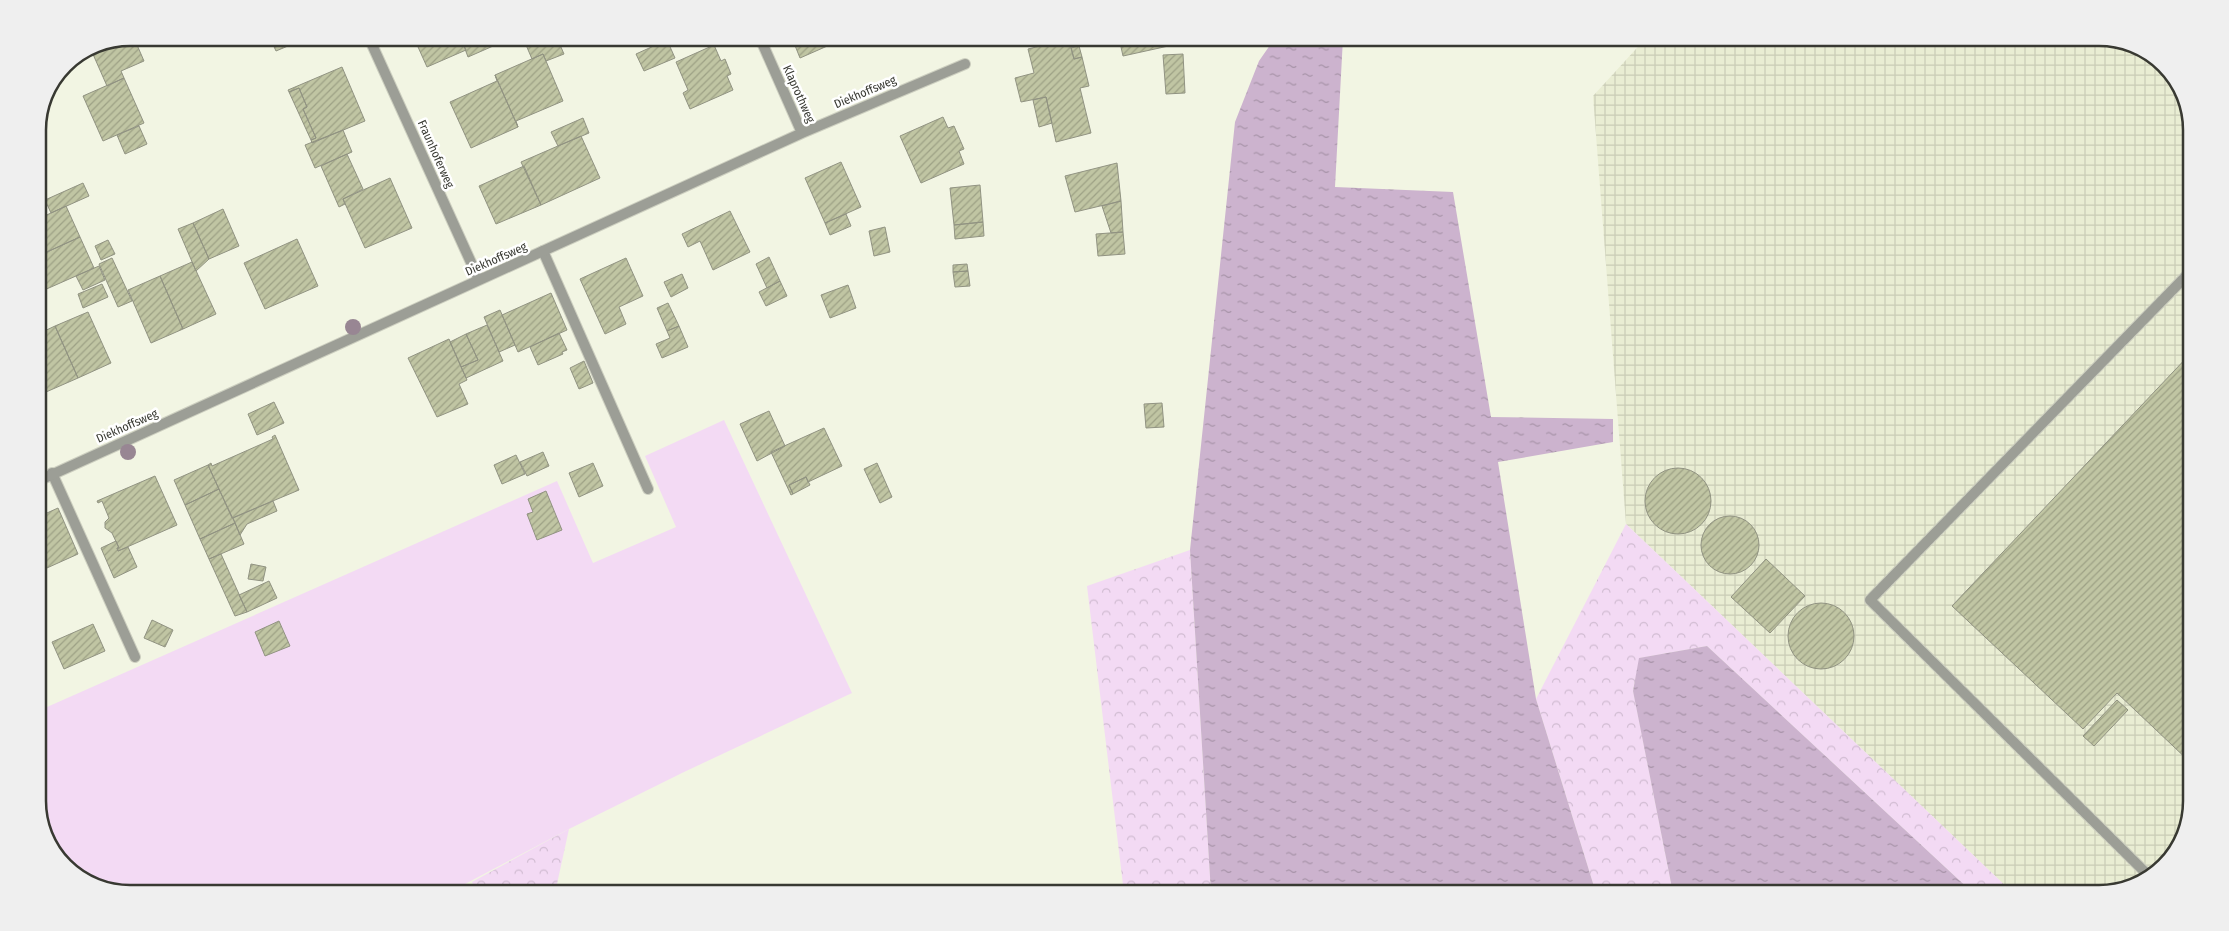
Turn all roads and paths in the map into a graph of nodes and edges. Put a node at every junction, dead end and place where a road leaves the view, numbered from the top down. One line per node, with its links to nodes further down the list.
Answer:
1 (373, 46): 7 (street, Fraunhoferweg)
2 (764, 46): 4 (street, Klaprothweg)
3 (965, 64): 4 (street, Diekhoffsweg)
4 (802, 133): 5 (street, Diekhoffsweg)
5 (543, 251): 7 (street, Diekhoffsweg); 10 (street)
6 (2183, 279): 12 (street)
7 (479, 280): 8 (street, Diekhoffsweg)
8 (52, 473): 9 (street, Diekhoffsweg); 11 (street)
9 (46, 476)
10 (648, 489)
11 (134, 657)
12 (2144, 872)

